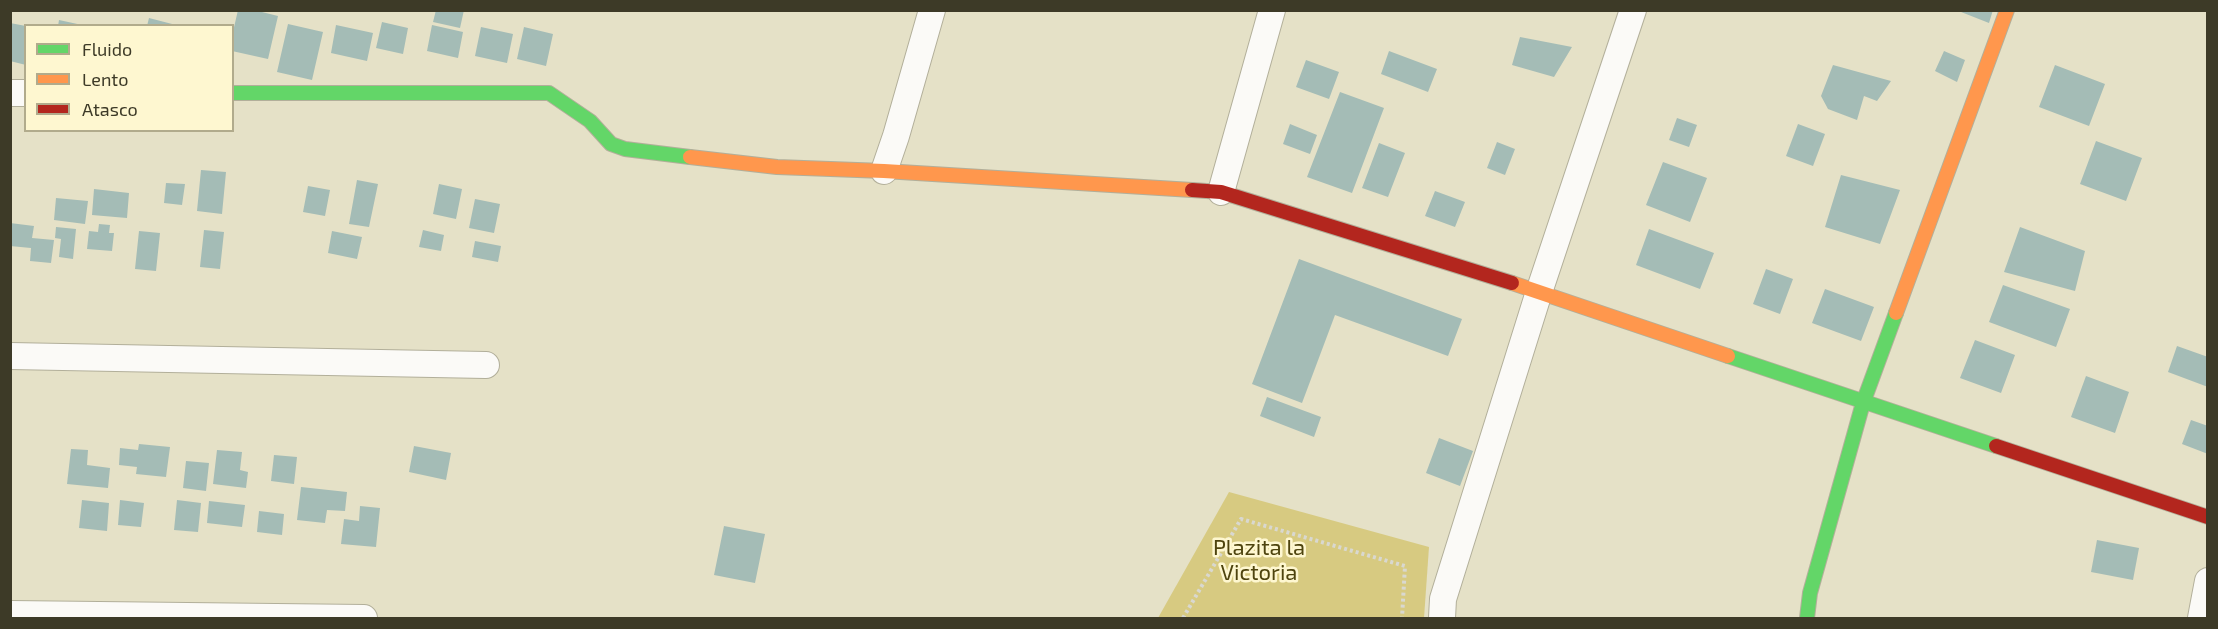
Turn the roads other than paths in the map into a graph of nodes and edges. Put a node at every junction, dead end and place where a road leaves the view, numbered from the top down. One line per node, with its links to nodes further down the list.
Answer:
1 (932, 10): 6 (street)
2 (1272, 10): 7 (street)
3 (1633, 10): 8 (street)
4 (2007, 10): 11 (street)
5 (234, 93): 6 (street)
6 (884, 171): 7 (street)
7 (1221, 192): 8 (street)
8 (1539, 292): 11 (street); 16 (street)
9 (10, 356): 10 (street)
10 (486, 365)
11 (1863, 403): 12 (street); 17 (street)
12 (2208, 517)
13 (2208, 581): 18 (street)
14 (26, 615): 15 (street)
15 (364, 618)
16 (1442, 618)
17 (1807, 618)
18 (2201, 618)

